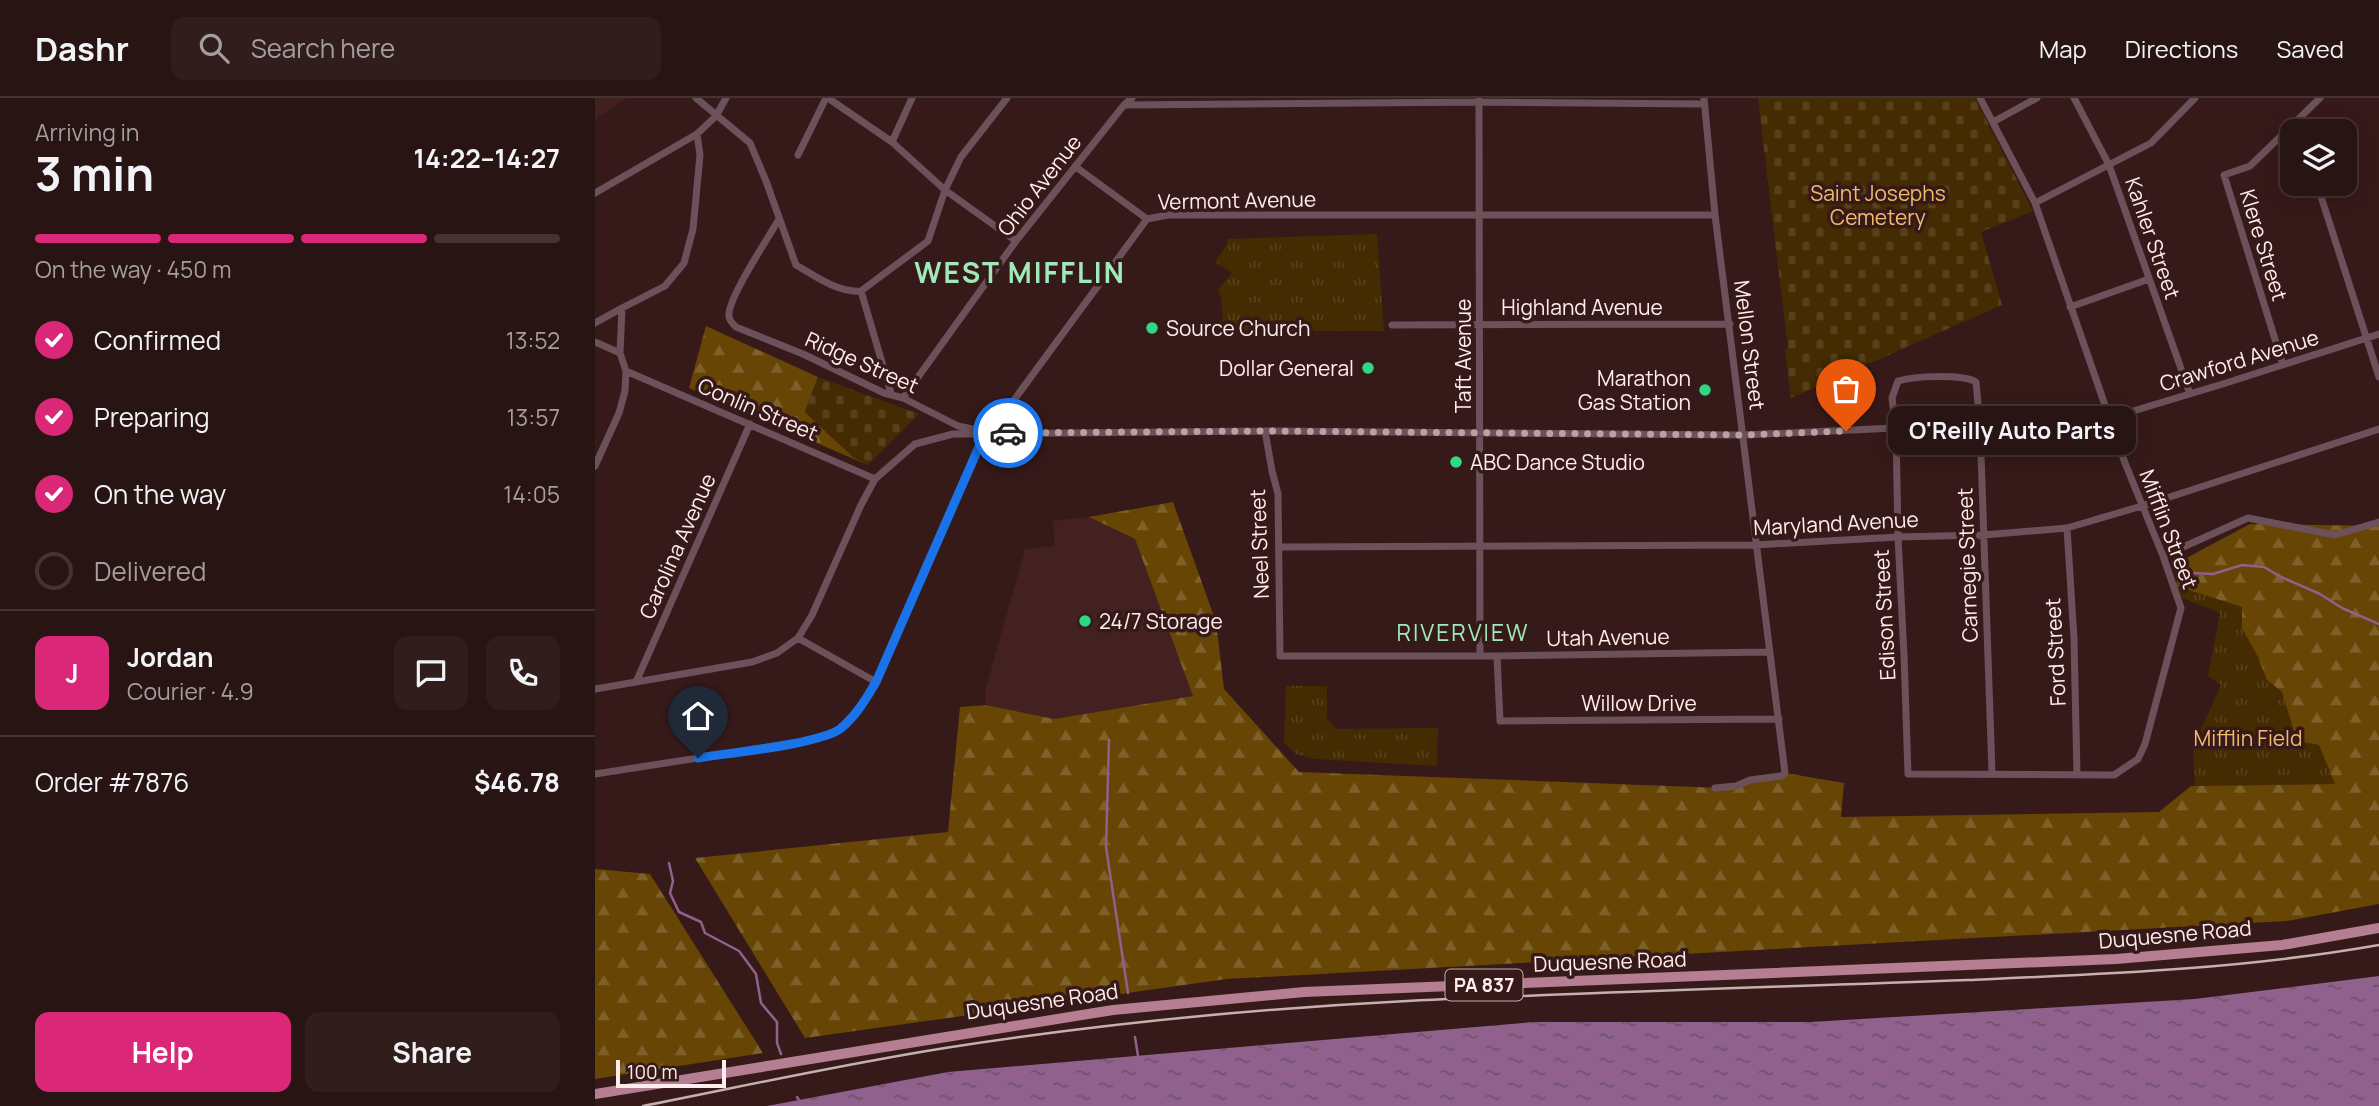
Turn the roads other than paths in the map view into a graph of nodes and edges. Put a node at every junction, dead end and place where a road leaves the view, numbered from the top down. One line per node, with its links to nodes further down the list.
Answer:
1 (696, 98): 16 (street)
2 (726, 98): 16 (street)
3 (827, 98): 20 (street); 21 (street)
4 (912, 98): 20 (street)
5 (1007, 98): 24 (street)
6 (1132, 98): 15 (street, Ohio Avenue)
7 (1980, 98): 18 (street, Mifflin Street)
8 (2037, 98): 18 (street)
9 (2074, 98): 22 (street, Kahler Street)
10 (2320, 98): 17 (street)
11 (2191, 99): 22 (street)
12 (1259, 100): 13 (street); 15 (street)
13 (1479, 100): 14 (street); 28 (street, Taft Avenue)
14 (1704, 101): 29 (street, Mellon Street)
15 (1124, 105): 23 (street, Ohio Avenue)
16 (716, 116): 19 (street); 30 (street)
17 (2302, 118): 45 (street, Klere Street)
18 (1993, 122): 27 (street, Mifflin Street)
19 (697, 134): 25 (street); 36 (street)
20 (892, 142): 24 (street)
21 (798, 155)
22 (2109, 165): 27 (street); 33 (street, Kahler Street)
23 (1076, 167): 31 (street); 32 (street, Ohio Avenue)
24 (945, 190): 32 (street); 34 (street)
25 (595, 193)
26 (2321, 196): 42 (street)
27 (2035, 203): 35 (street, Mifflin Street)
28 (1480, 215): 29 (street, Vermont Avenue); 31 (street, Vermont Avenue); 39 (street, Taft Avenue)
29 (1715, 215): 38 (street, Mellon Street)
30 (779, 219): 34 (street); 48 (street, Ridge Street)
31 (1147, 219): 58 (street, Vermont Avenue)
32 (1016, 241): 50 (street, Ohio Avenue)
33 (2149, 279): 35 (street); 49 (street, Kahler Street)
34 (861, 291): 48 (street)
35 (2070, 307): 52 (street, Mifflin Street)
36 (622, 308): 37 (street); 44 (street)
37 (595, 323)
38 (1730, 324): 39 (street, Highland Avenue); 60 (street, Mellon Street)
39 (1480, 325): 40 (street, Highland Avenue); 59 (street, Taft Avenue)
40 (1392, 326)
41 (2379, 334): 42 (street, Crawford Avenue)
42 (2365, 338): 45 (street, Crawford Avenue); 47 (street)
43 (595, 342): 44 (street)
44 (620, 353): 46 (street)
45 (2283, 365): 49 (street, Crawford Avenue)
46 (627, 371): 53 (street, Conlin Street); 61 (street)
47 (2379, 377)
48 (891, 393): 50 (street, Ridge Street)
49 (2190, 394): 52 (street, Crawford Avenue)
50 (903, 398): 58 (street, Ridge Street)
51 (1894, 412): 54 (street, Carnegie Street); 55 (street, Edison Street)
52 (2110, 418): 54 (street, Crawford Avenue); 63 (street, Mifflin Street)
53 (750, 424): 62 (street, Conlin Street); 77 (street, Carolina Avenue)
54 (1980, 425): 55 (street, Crawford Avenue); 66 (street, Carnegie Street)
55 (1896, 429): 60 (street, Crawford Avenue); 67 (street, Edison Street)
56 (2379, 429): 63 (street, Maryland Avenue)
57 (1265, 431): 58 (street, Crawford Avenue); 59 (street, Crawford Avenue); 70 (street, Neel Street)
58 (988, 433): 62 (street); 78 (street, Vermont Avenue)
59 (1479, 434): 60 (street, Crawford Avenue); 69 (street, Taft Avenue)
60 (1744, 435): 68 (street, Mellon Street)
61 (595, 466)
62 (875, 479): 72 (street)
63 (2142, 506): 65 (street, Maryland Avenue); 71 (street, Mifflin Street)
64 (2379, 522): 71 (street)
65 (2067, 528): 66 (street, Maryland Avenue); 83 (street, Ford Street)
66 (1983, 535): 67 (street, Maryland Avenue); 81 (street, Carnegie Street)
67 (1898, 537): 68 (street, Maryland Avenue); 82 (street, Edison Street)
68 (1755, 545): 69 (street, Maryland Avenue); 73 (street, Mellon Street)
69 (1481, 546): 70 (street, Maryland Avenue); 75 (street, Taft Avenue)
70 (1279, 547): 74 (street, Neel Street)
71 (2163, 556): 83 (street, Mifflin Street)
72 (798, 638): 77 (street); 78 (street)
73 (1769, 652): 76 (street, Utah Avenue); 80 (street, Mellon Street)
74 (1280, 656): 75 (street, Utah Avenue)
75 (1480, 656): 76 (street, Utah Avenue)
76 (1497, 656): 80 (street, Willow Drive)
77 (636, 682): 79 (street)
78 (876, 682): 84 (street, Vermont Avenue)
79 (595, 689)
80 (1779, 719): 85 (street, Mellon Street)
81 (1992, 773): 82 (street, Mifflin Street); 83 (street, Mifflin Street)
82 (1908, 774)
83 (2077, 774)
84 (595, 775)
85 (1715, 788)
86 (2379, 928): 87 (main road, Duquesne Road / PA 837)
87 (595, 1094)

